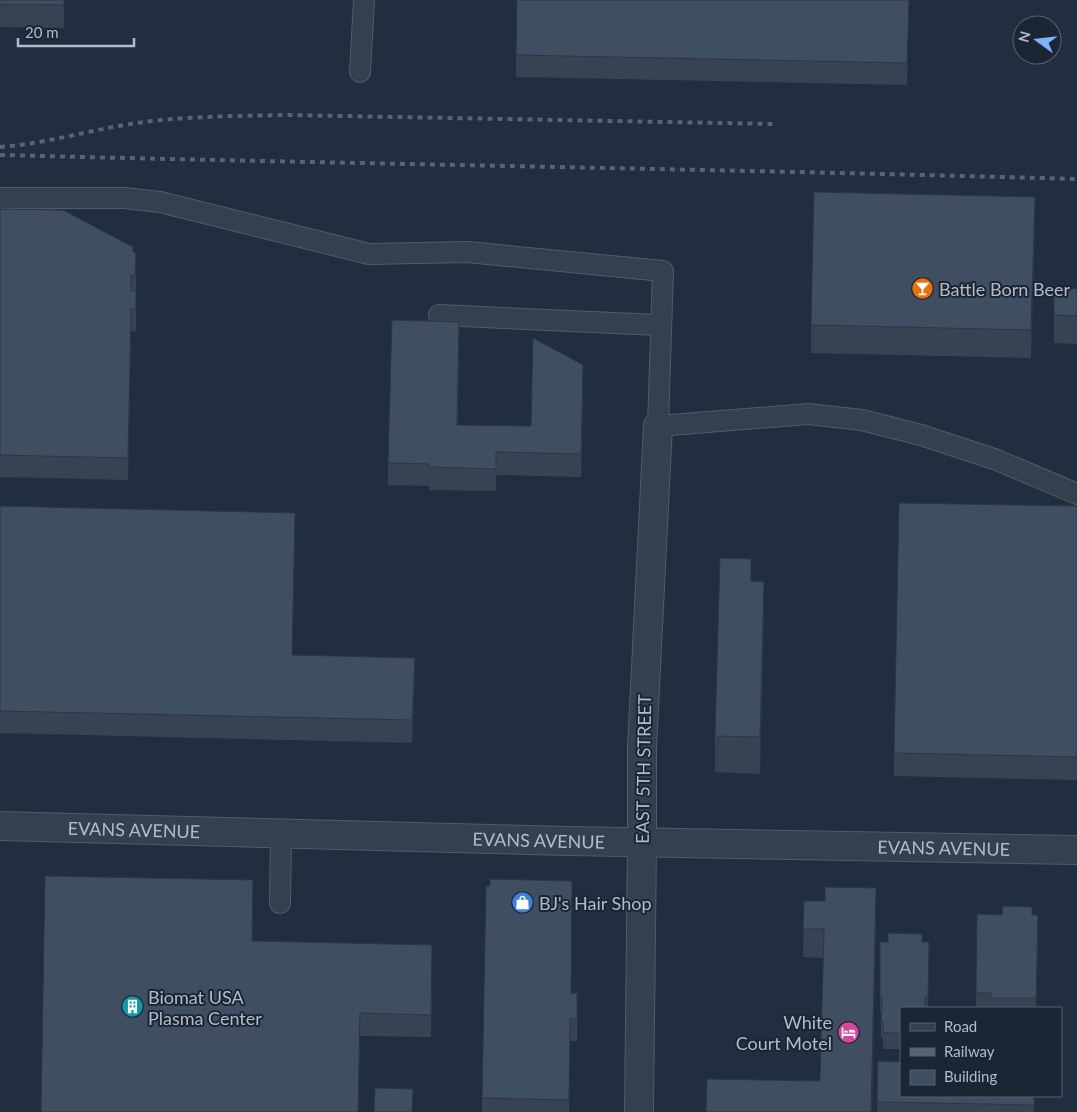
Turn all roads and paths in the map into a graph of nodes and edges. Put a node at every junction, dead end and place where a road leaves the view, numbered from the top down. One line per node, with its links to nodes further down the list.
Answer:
1 (364, 0): 2 (lane)
2 (360, 72)
3 (0, 198): 5 (lane)
4 (439, 315): 5 (lane)
5 (659, 325): 6 (lane)
6 (658, 426): 7 (lane); 10 (street, EAST 5TH STREET)
7 (1077, 494)
8 (0, 826): 9 (street, EVANS AVENUE)
9 (281, 833): 10 (street, EVANS AVENUE); 12 (lane)
10 (642, 842): 11 (street, EVANS AVENUE); 13 (street, EAST 5TH STREET)
11 (1077, 850)
12 (280, 903)
13 (639, 1112)

